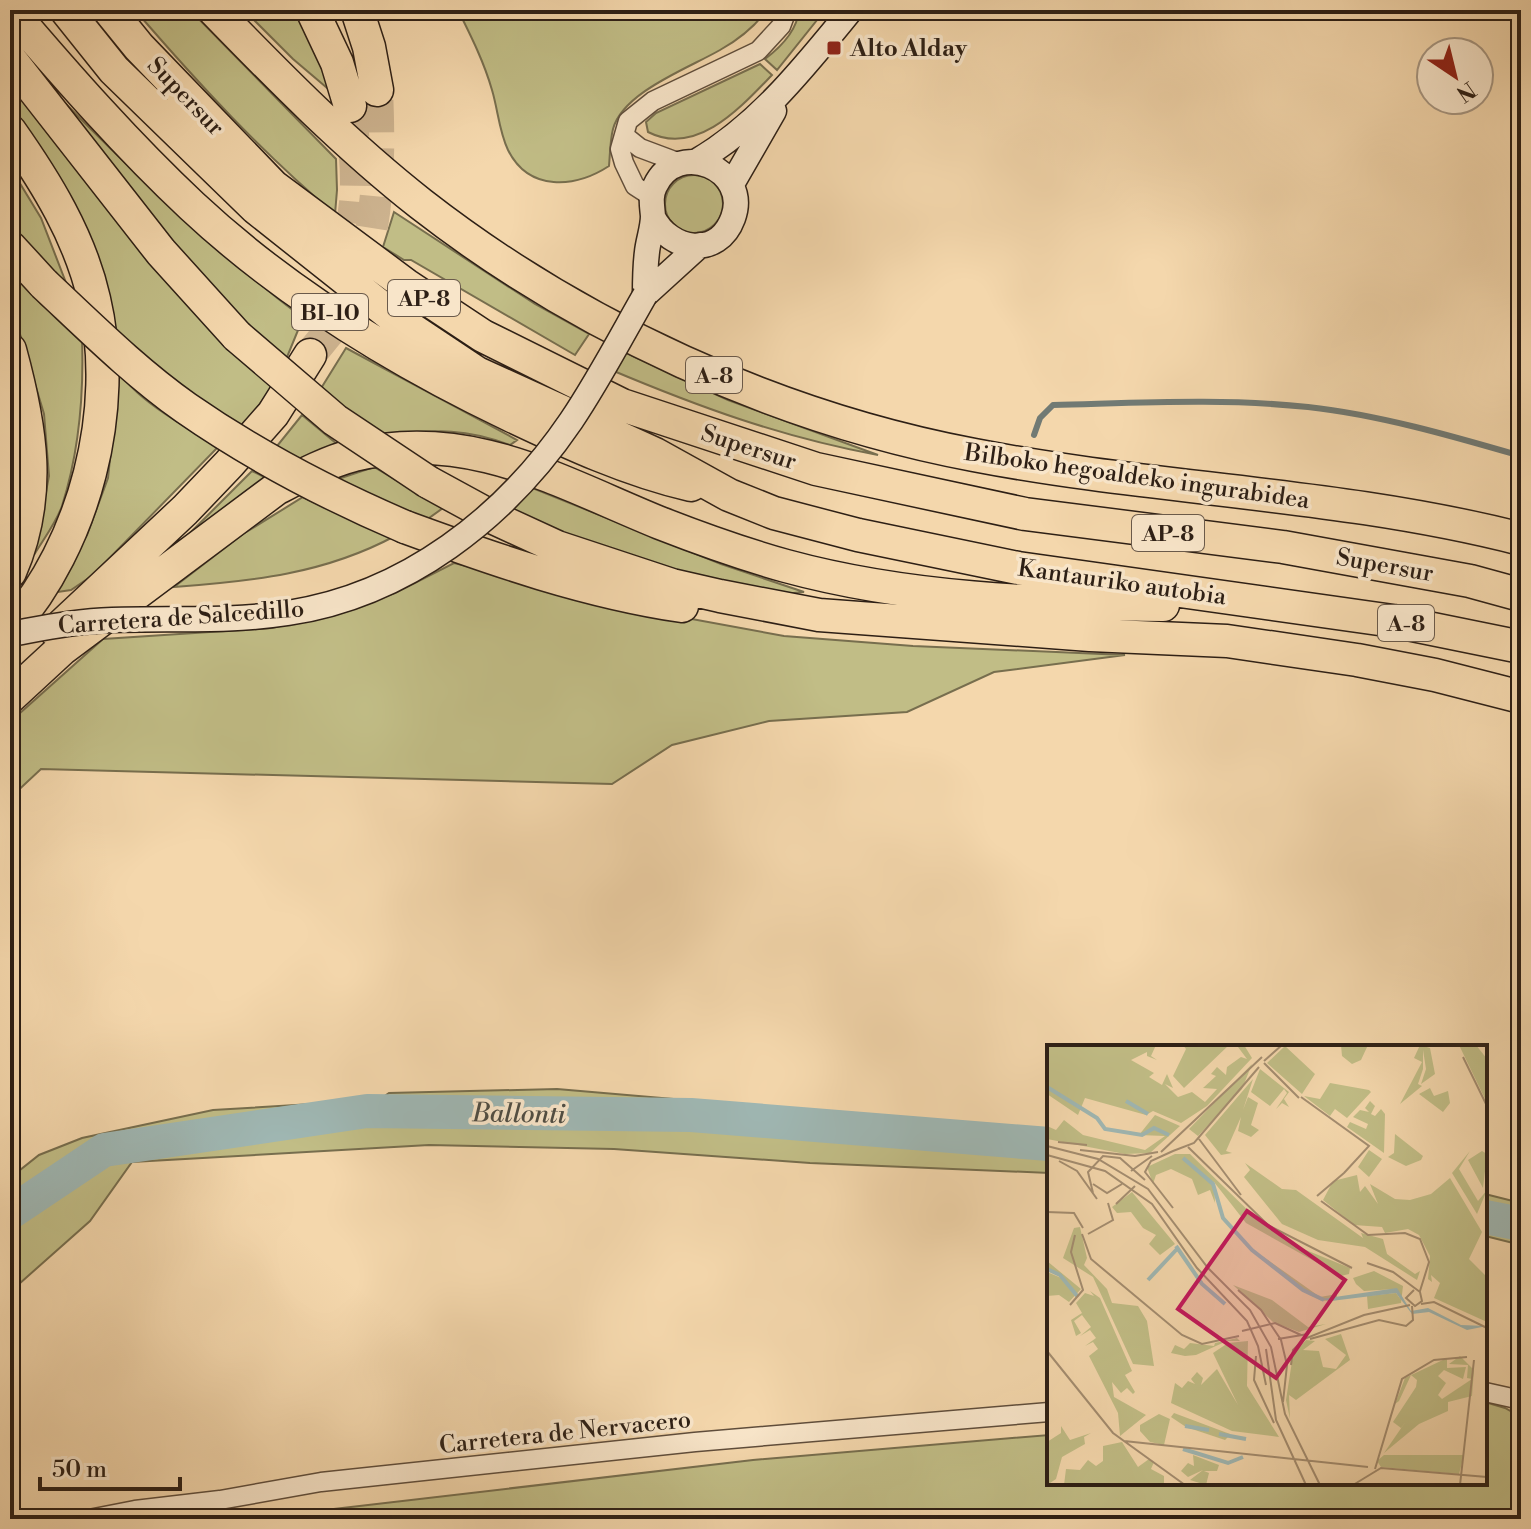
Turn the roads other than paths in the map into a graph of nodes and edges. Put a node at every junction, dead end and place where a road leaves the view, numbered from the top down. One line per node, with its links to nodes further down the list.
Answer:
1 (10, 10): 21 (highway, BI-10)
2 (66, 10): 21 (highway, Supersur / AP-8)
3 (109, 10): 24 (highway, Supersur / AP-8)
4 (214, 10): 22 (highway, Bilboko hegoaldeko ingurabidea / A-8)
5 (312, 10): 6 (highway)
6 (357, 10)
7 (787, 10): 12 (street)
8 (851, 10): 10 (street)
9 (10, 59): 26 (highway, bridge)
10 (788, 85): 13 (street); 14 (street)
11 (10, 131): 27 (highway)
12 (625, 136): 13 (street); 15 (street)
13 (688, 162): 14 (street); 15 (street)
14 (732, 184): 16 (street)
15 (652, 207): 16 (street); 18 (street)
16 (700, 245): 18 (street)
17 (10, 247): 26 (highway, bridge)
18 (645, 295): 27 (street, Carretera de Salcedillo, bridge)
19 (10, 350): 23 (highway)
20 (310, 355): 29 (highway)
21 (729, 495): 25 (highway, Kantauriko autobia / A-8)
22 (1521, 539)
23 (10, 572)
24 (1521, 595)
25 (1291, 605): 28 (highway, Kantauriko autobia / A-8); 30 (highway)
26 (819, 615): 31 (highway)
27 (10, 632)
28 (1521, 647)
29 (10, 674)
30 (10, 697)
31 (1521, 697)
32 (1487, 1392): 33 (street)
33 (1521, 1400)
34 (1047, 1412): 35 (street, Carretera de Nervacero)
35 (89, 1519)

